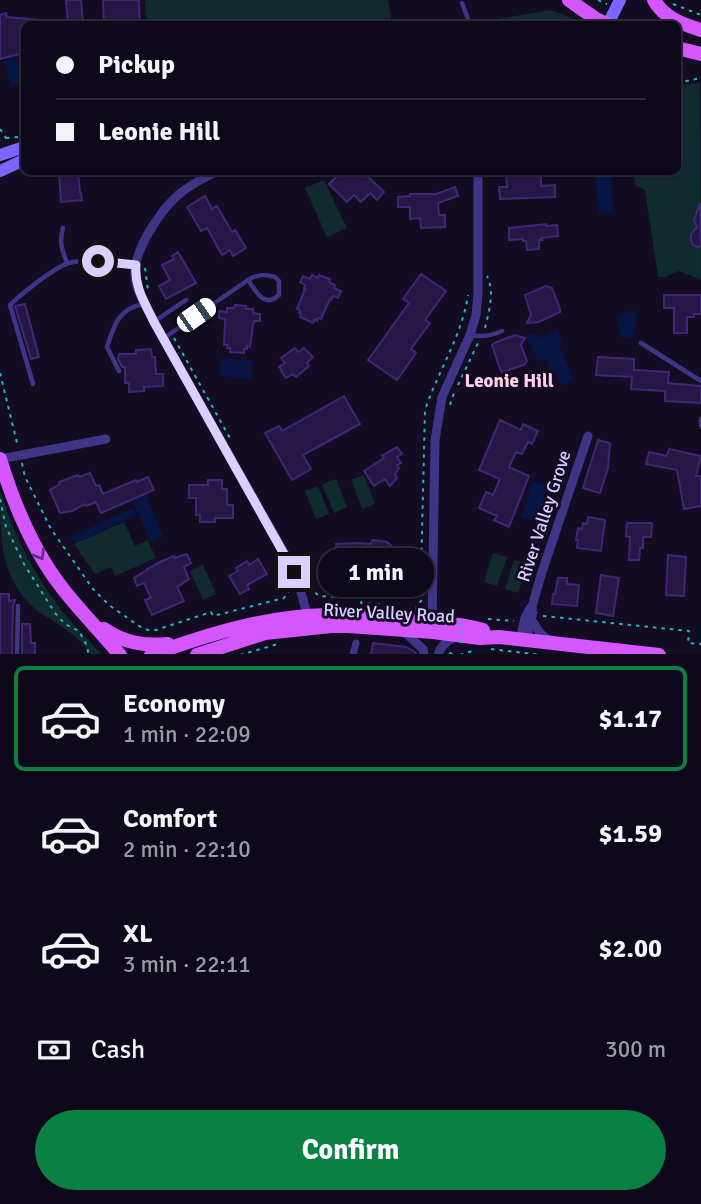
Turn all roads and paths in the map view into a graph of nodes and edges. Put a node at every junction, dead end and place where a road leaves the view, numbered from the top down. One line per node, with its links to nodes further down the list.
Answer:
1 (569, 0): 10 (main road)
2 (598, 0): 7 (path)
3 (620, 0): 11 (main road)
4 (654, 0): 12 (main road)
5 (668, 0): 8 (path)
6 (462, 3): 9 (lane)
7 (607, 4)
8 (701, 15)
9 (469, 21)
10 (600, 21)
11 (609, 21)
12 (678, 21)
13 (681, 22): 14 (main road)
14 (701, 30)
15 (681, 48): 16 (main road)
16 (701, 54)
17 (701, 78): 18 (path)
18 (681, 82)
19 (0, 129): 21 (path)
20 (21, 137): 21 (path)
21 (2, 146): 22 (main road)
22 (21, 147)
23 (21, 161): 24 (main road)
24 (0, 171)
25 (210, 175): 29 (street)
26 (478, 175): 37 (street)
27 (63, 228): 28 (lane)
28 (67, 263): 29 (lane); 43 (lane)
29 (140, 265): 32 (path); 32 (street)
30 (486, 275): 38 (path)
31 (248, 280): 31 (lane); 36 (lane)
32 (147, 300): 34 (street); 40 (lane)
33 (186, 300): 34 (lane)
34 (154, 322): 36 (street)
35 (502, 331): 38 (lane)
36 (167, 335): 49 (path); 62 (street)
37 (470, 335): 38 (lane); 64 (street)
38 (481, 337): 44 (path)
39 (641, 343): 42 (lane)
40 (119, 371)
41 (0, 373): 50 (path)
42 (701, 381)
43 (33, 384)
44 (448, 410)
45 (701, 419): 46 (lane)
46 (701, 426)
47 (587, 436): 60 (street, River Valley Grove)
48 (106, 439): 50 (street)
49 (232, 442)
50 (20, 456): 51 (street); 55 (path)
51 (0, 459): 61 (main road, one-way to 61)
52 (0, 499): 76 (path)
53 (421, 574): 58 (path)
54 (309, 588): 57 (path)
55 (284, 598)
56 (18, 606): 75 (lane)
57 (394, 610)
58 (416, 612)
59 (481, 618): 60 (path)
60 (528, 619): 67 (street, River Valley Grove); 69 (street); 73 (path)
61 (90, 621): 70 (main road); 77 (main road)
62 (308, 621): 64 (main road, River Valley Road); 65 (main road, River Valley Road); 70 (main road, River Valley Road); 79 (main road, River Valley Road)
63 (462, 621): 66 (path, bridge)
64 (432, 628): 65 (main road, River Valley Road); 66 (main road, River Valley Road); 72 (main road, River Valley Road)
65 (404, 631): 82 (street)
66 (459, 639): 72 (main road, River Valley Road); 83 (street)
67 (523, 640): 69 (main road, River Valley Road); 72 (main road, River Valley Road)
68 (286, 641): 80 (path)
69 (552, 642): 86 (main road, River Valley Road)
70 (183, 643): 78 (main road, River Valley Road)
71 (356, 643): 81 (street)
72 (495, 643): 85 (path)
73 (701, 644)
74 (480, 648): 84 (path)
75 (17, 654)
76 (89, 654)
77 (120, 654)
78 (151, 654)
79 (197, 654)
80 (240, 654)
81 (353, 654)
82 (424, 654)
83 (438, 654)
84 (460, 654)
85 (542, 654)
86 (659, 654)

